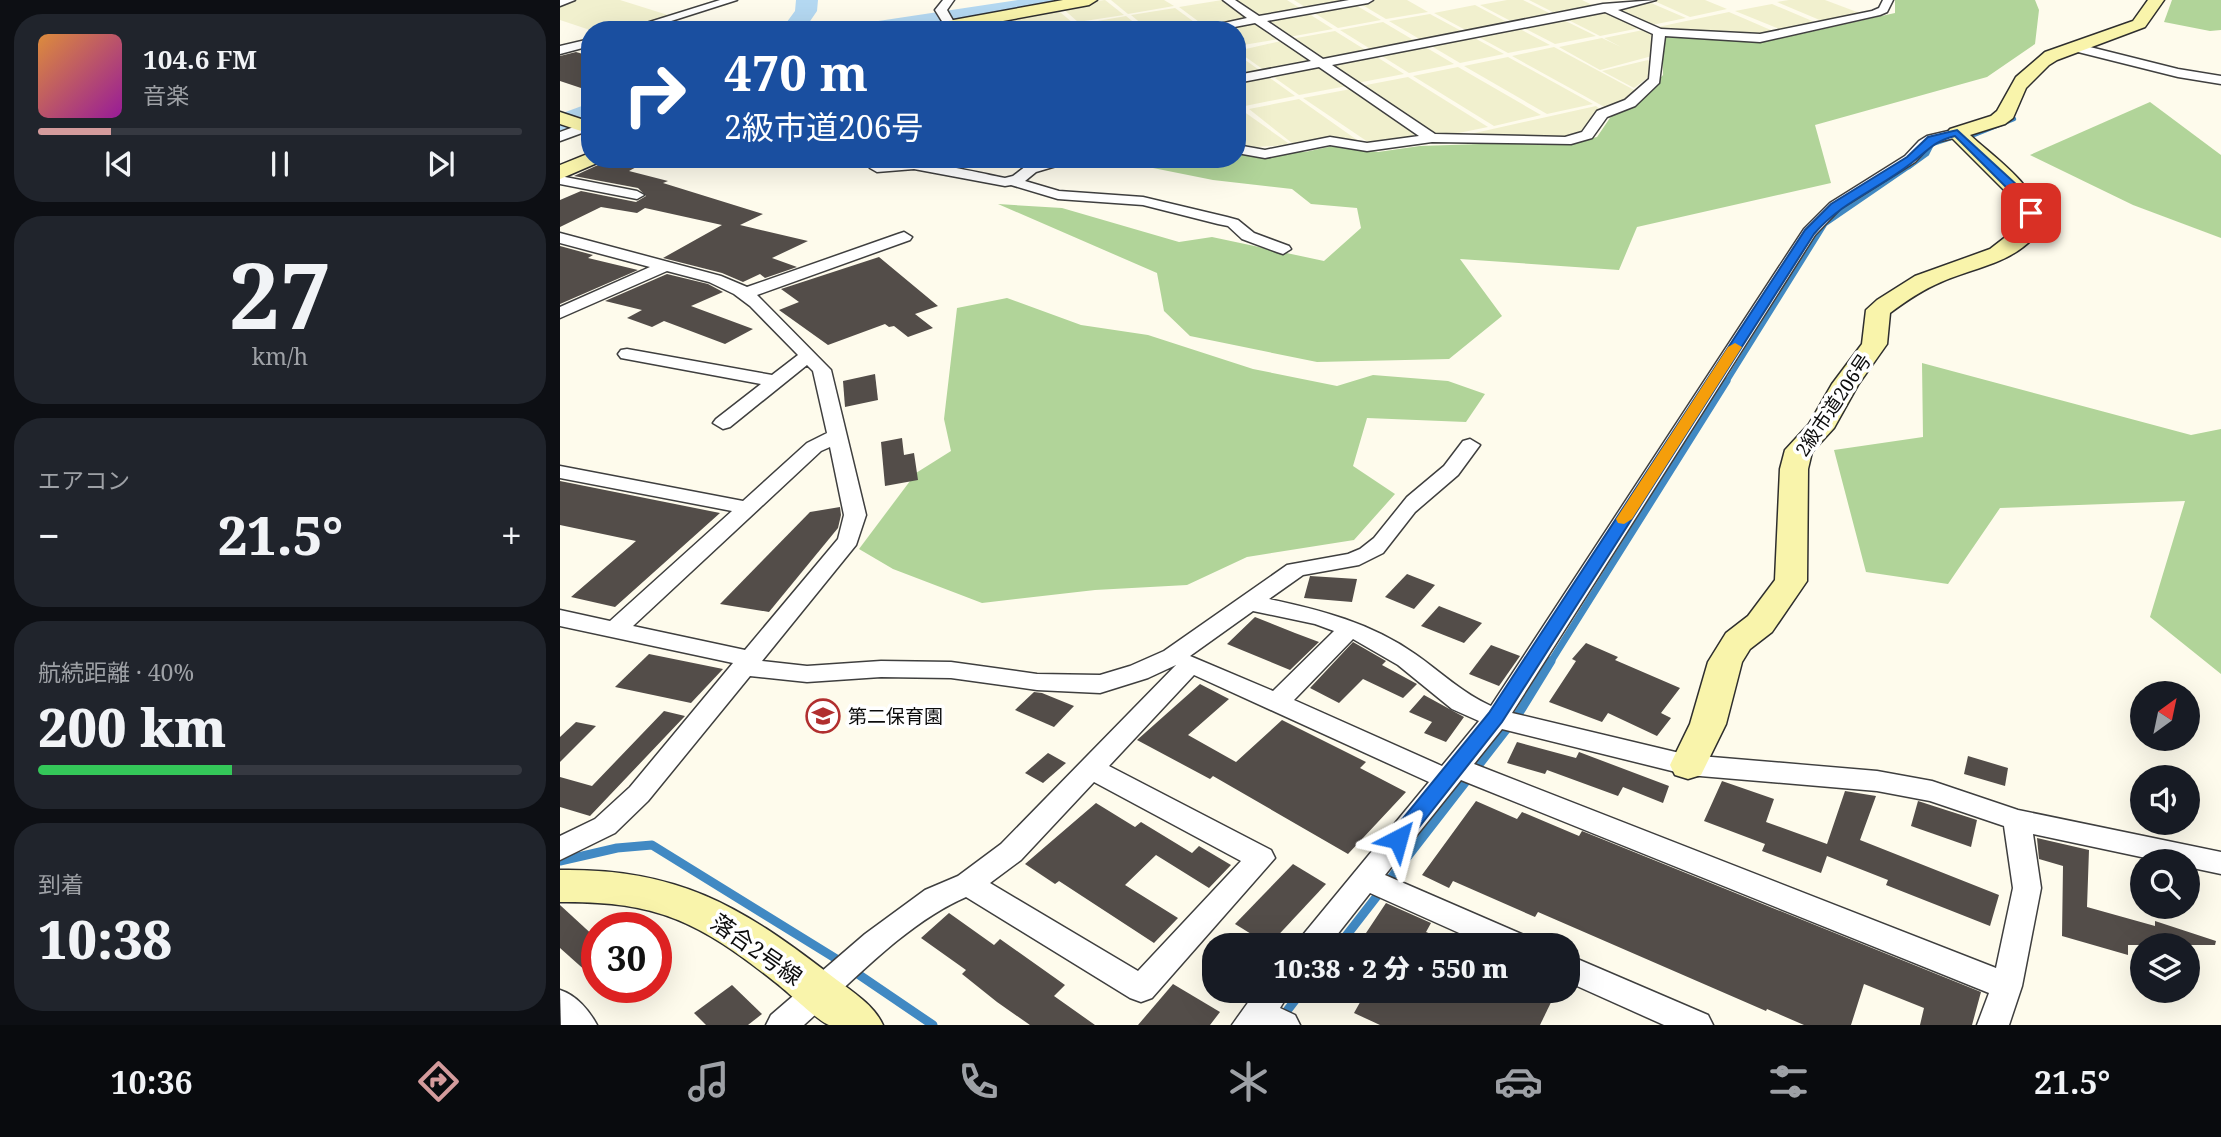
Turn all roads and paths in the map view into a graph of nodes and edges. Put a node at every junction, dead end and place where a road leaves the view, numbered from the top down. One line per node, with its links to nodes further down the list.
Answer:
1 (570, 0): 11 (street)
2 (732, 0): 15 (street)
3 (949, 0): 13 (street)
4 (1089, 0): 13 (street)
5 (1228, 0): 14 (street)
6 (1368, 0): 14 (street)
7 (1589, 0): 12 (street)
8 (1651, 0): 12 (street)
9 (1888, 0): 18 (street)
10 (2156, 0): 20 (street)
11 (560, 3)
12 (1607, 9): 18 (street); 22 (street)
13 (946, 18): 16 (street)
14 (1256, 20): 17 (street); 22 (street)
15 (661, 21)
16 (941, 21)
17 (1246, 22)
18 (1659, 32): 30 (street)
19 (581, 44): 21 (street)
20 (2078, 48): 24 (street); 28 (street)
21 (560, 50)
22 (1321, 63): 23 (street); 30 (street)
23 (1246, 77)
24 (2221, 80)
25 (560, 118): 26 (street)
26 (581, 124)
27 (581, 129): 29 (street)
28 (1957, 133): 59 (street); 60 (street, 2級市道206号)
29 (560, 137)
30 (1432, 138): 31 (street)
31 (1246, 151)
32 (581, 167): 36 (street)
33 (929, 168): 35 (street)
34 (1035, 168): 35 (street)
35 (1018, 179): 40 (street)
36 (563, 182): 37 (street)
37 (637, 195)
38 (904, 237): 42 (street)
39 (563, 242): 41 (street)
40 (1283, 249)
41 (665, 266): 42 (street); 43 (street)
42 (744, 294): 45 (street)
43 (560, 313)
44 (627, 354): 46 (street)
45 (808, 356): 46 (street); 48 (street)
46 (775, 381): 47 (street)
47 (723, 423)
48 (837, 435): 51 (street); 57 (street)
49 (1471, 445): 52 (street)
50 (560, 471): 51 (street)
51 (748, 508): 54 (street)
52 (1248, 602): 55 (street); 56 (street)
53 (560, 618): 54 (street)
54 (615, 629): 57 (street)
55 (1350, 629): 58 (street); 59 (street)
56 (1181, 661): 57 (street); 58 (street); 61 (street)
57 (747, 663): 64 (street)
58 (1278, 701): 62 (street)
59 (1496, 718): 60 (street); 62 (street)
60 (1688, 765): 63 (street)
61 (1091, 769): 67 (street); 67 (street)
62 (1451, 773): 66 (street); 72 (street)
63 (2017, 820): 65 (street); 72 (street)
64 (560, 849)
65 (2221, 863)
66 (1366, 879): 69 (street); 70 (street)
67 (968, 884): 73 (street)
68 (560, 886): 73 (street, 落合2号線)
69 (1322, 933)
70 (1489, 933)
71 (1580, 973): 78 (street)
72 (2007, 986): 79 (street)
73 (819, 993): 76 (street); 77 (street, 落合2号線)
74 (560, 1003): 75 (street)
75 (580, 1025)
76 (782, 1025)
77 (861, 1025)
78 (1697, 1025)
79 (1993, 1025)

